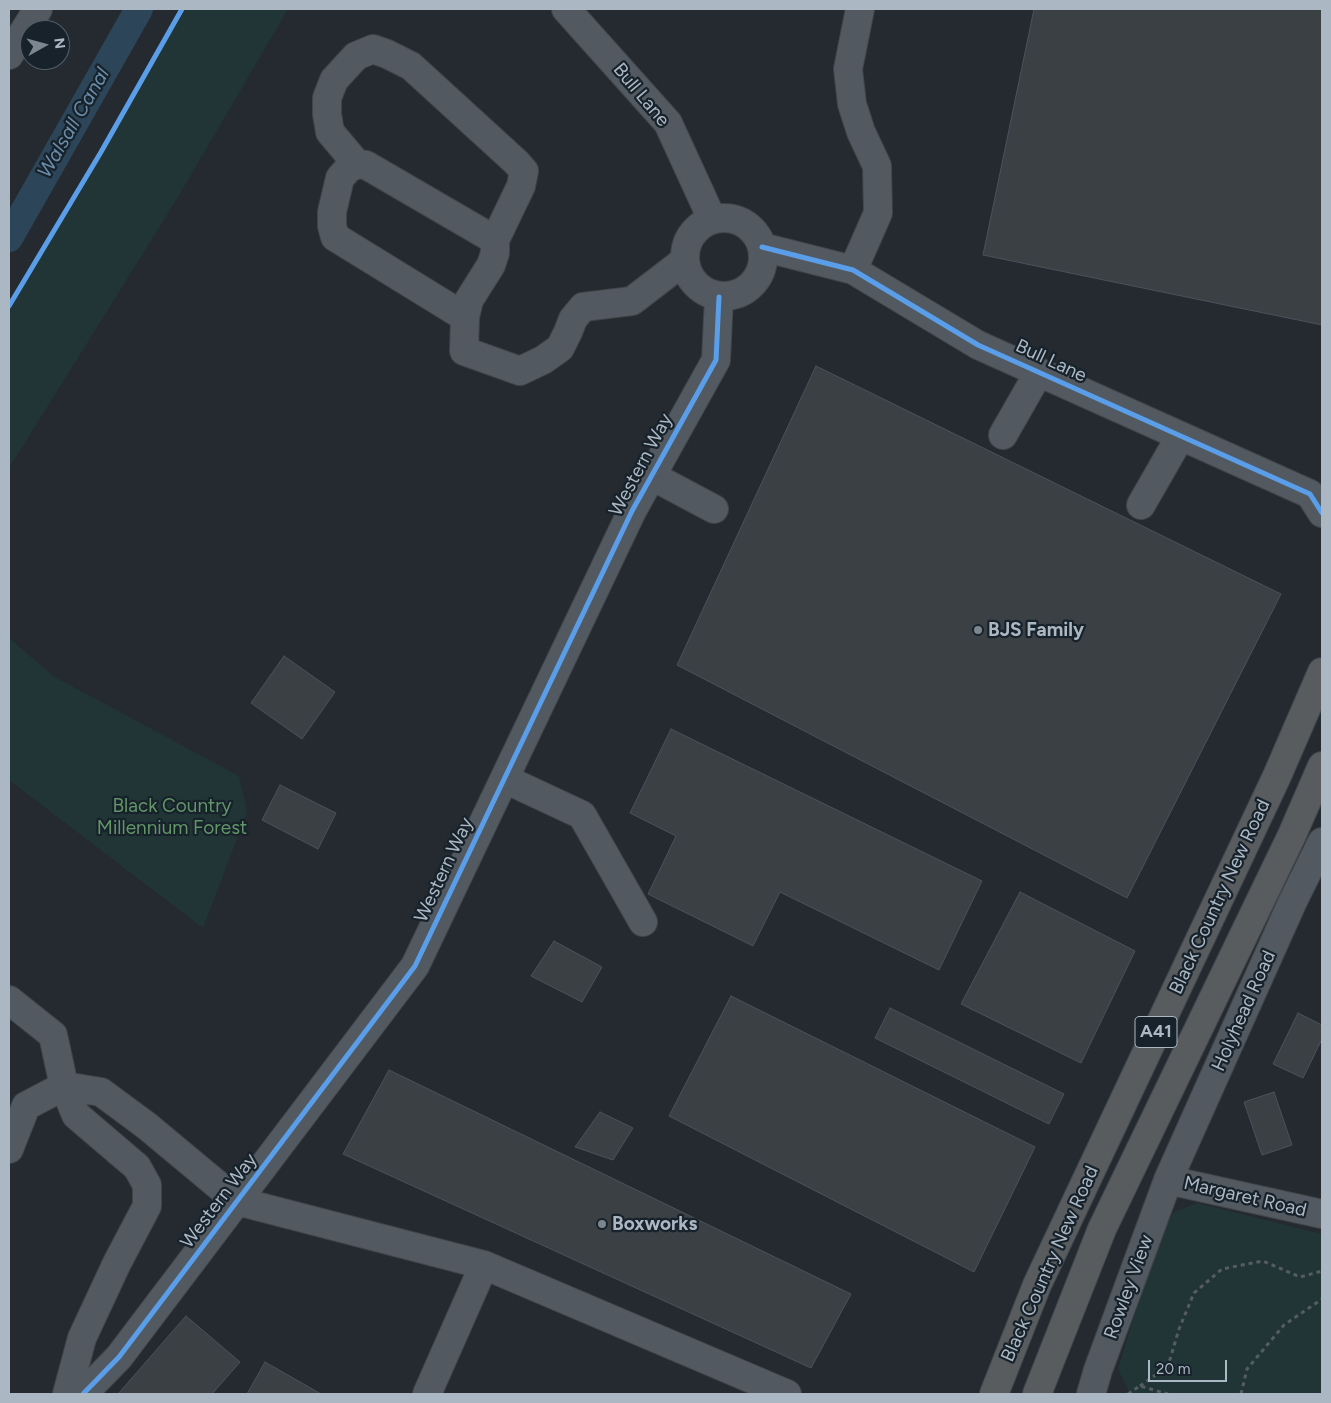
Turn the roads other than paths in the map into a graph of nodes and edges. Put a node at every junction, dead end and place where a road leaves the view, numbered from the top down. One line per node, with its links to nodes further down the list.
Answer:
1 (38, 9): 4 (street)
2 (566, 9): 6 (street, Bull Lane)
3 (860, 9): 10 (street)
4 (9, 55)
5 (357, 164): 7 (street); 7 (street); 12 (street)
6 (712, 219): 8 (street); 9 (street)
7 (495, 240): 12 (street)
8 (762, 247): 10 (street, Bull Lane); 11 (street)
9 (684, 261): 11 (street); 12 (street)
10 (853, 270): 13 (street, Bull Lane)
11 (719, 297): 16 (street, Western Way)
12 (465, 317)
13 (1039, 372): 14 (street); 15 (street, Bull Lane)
14 (1003, 436)
15 (1180, 437): 17 (street, Bull Lane); 18 (street)
16 (652, 476): 19 (street); 22 (street, Western Way)
17 (1318, 500)
18 (1141, 505)
19 (714, 509)
20 (1322, 672): 36 (highway, Black Country New Road / A41)
21 (1322, 766): 37 (highway, Black Country New Road / A41)
22 (505, 779): 24 (street); 29 (street, Western Way)
23 (1322, 842): 28 (street, Holyhead Road)
24 (644, 922)
25 (9, 1000): 26 (street)
26 (64, 1086): 27 (street); 29 (street); 32 (street)
27 (9, 1149)
28 (1168, 1180): 30 (street, Margaret Road); 38 (street, Rowley View)
29 (238, 1201): 31 (street); 33 (street, Western Way)
30 (1322, 1214)
31 (484, 1265): 34 (street); 35 (street)
32 (68, 1394)
33 (83, 1394)
34 (427, 1394)
35 (787, 1394)
36 (994, 1394)
37 (1037, 1394)
38 (1091, 1394)

